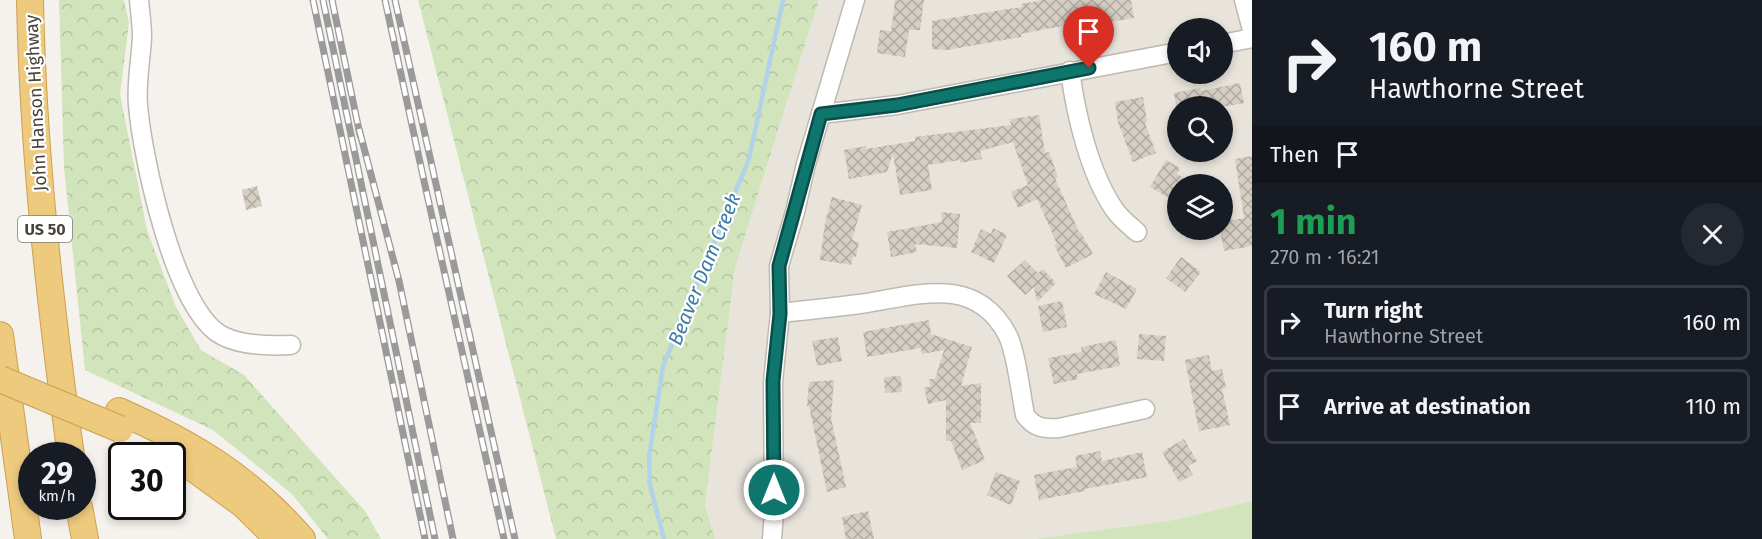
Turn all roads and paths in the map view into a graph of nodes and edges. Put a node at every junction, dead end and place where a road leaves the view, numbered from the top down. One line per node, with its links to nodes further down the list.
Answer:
1 (30, 0): 19 (highway, John Hanson Highway / US 50)
2 (139, 0): 14 (street)
3 (855, 0): 10 (street)
4 (1244, 0): 5 (street)
5 (1252, 30)
6 (1252, 38): 7 (street)
7 (1233, 42)
8 (1167, 54): 9 (street)
9 (1070, 71): 10 (street); 11 (street)
10 (821, 114): 12 (street)
11 (1137, 232)
12 (780, 314): 17 (street); 25 (street)
13 (0, 335): 21 (highway)
14 (291, 345)
15 (0, 360): 18 (highway)
16 (0, 379): 18 (highway, bridge)
17 (1145, 409)
18 (120, 420): 23 (highway); 24 (highway)
19 (69, 442)
20 (81, 520): 22 (highway)
21 (28, 539)
22 (84, 539)
23 (278, 539)
24 (302, 539)
25 (772, 539)

